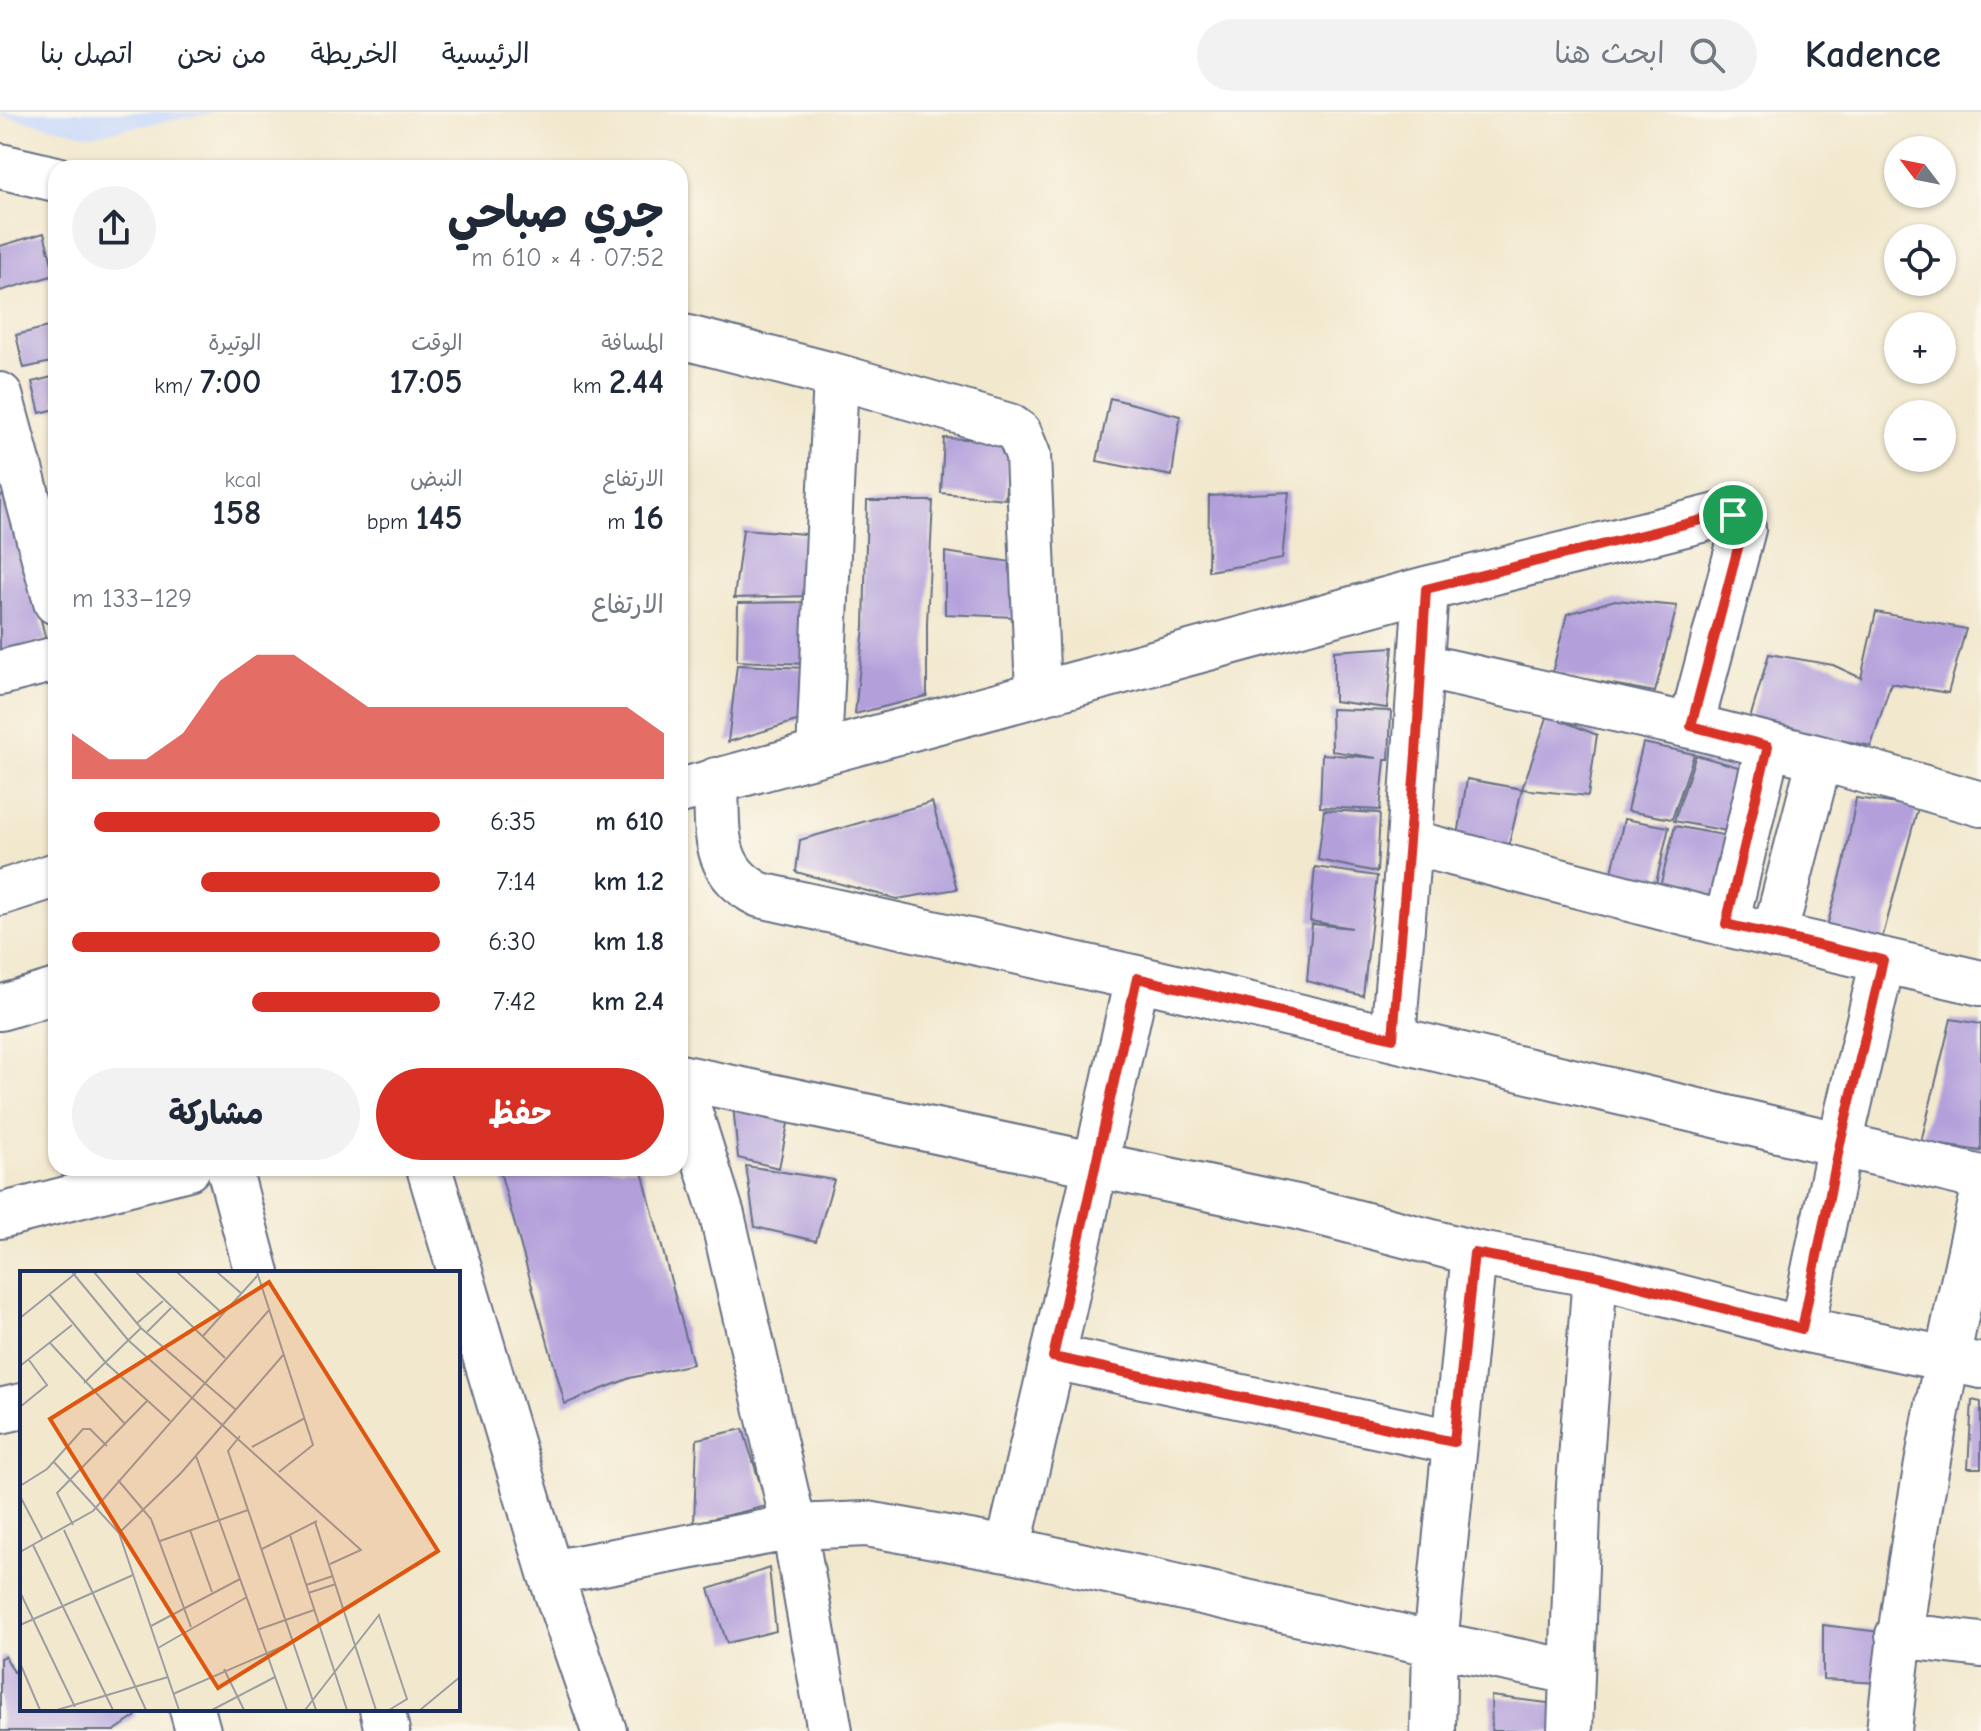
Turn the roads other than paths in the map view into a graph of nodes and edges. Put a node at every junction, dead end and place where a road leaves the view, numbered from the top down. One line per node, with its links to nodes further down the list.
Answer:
1 (0, 166): 2 (street)
2 (48, 177)
3 (688, 338): 4 (street)
4 (836, 376): 12 (street); 15 (street)
5 (0, 395): 6 (street)
6 (9, 465): 7 (street)
7 (48, 579)
8 (1426, 589): 10 (street); 12 (street); 13 (street)
9 (48, 661): 11 (street)
10 (1422, 666): 13 (street); 19 (street)
11 (0, 673)
12 (1038, 692): 15 (street)
13 (1691, 726): 14 (street)
14 (1768, 746): 16 (street); 22 (street)
15 (819, 753): 17 (street)
16 (1820, 758): 18 (street); 23 (street)
17 (698, 786): 25 (street)
18 (1981, 804)
19 (1409, 842): 22 (street); 29 (street)
20 (48, 878): 21 (street)
21 (0, 893)
22 (1726, 924): 23 (street)
23 (1774, 936): 24 (street)
24 (1883, 960): 26 (street); 32 (street)
25 (1137, 978): 29 (street); 33 (street)
26 (1981, 983)
27 (48, 993): 28 (street)
28 (0, 1008)
29 (1393, 1038): 32 (street)
30 (688, 1081): 33 (street)
31 (688, 1105): 51 (street)
32 (1840, 1144): 37 (street); 45 (street)
33 (1096, 1165): 40 (street); 46 (street)
34 (157, 1176): 39 (street)
35 (231, 1176): 41 (street)
36 (431, 1176): 42 (street)
37 (1981, 1178)
38 (1981, 1202): 47 (street)
39 (0, 1216)
40 (1474, 1253): 44 (street); 50 (street)
41 (256, 1271)
42 (460, 1271)
43 (460, 1272): 53 (street)
44 (1595, 1275): 45 (street); 57 (street)
45 (1802, 1329): 47 (street)
46 (1053, 1357): 50 (street); 52 (street)
47 (1963, 1362): 54 (street)
48 (20, 1406): 49 (street)
49 (0, 1411)
50 (1454, 1442): 55 (street)
51 (794, 1527): 52 (street); 53 (street); 63 (street)
52 (1008, 1549): 55 (street)
53 (550, 1573): 62 (street)
54 (1898, 1635): 56 (street); 66 (street)
55 (1435, 1644): 57 (street); 64 (street)
56 (1981, 1645)
57 (1571, 1672): 65 (street)
58 (193, 1711): 60 (street)
59 (382, 1711): 61 (street)
60 (198, 1731)
61 (387, 1731)
62 (604, 1731)
63 (830, 1731)
64 (1433, 1731)
65 (1570, 1731)
66 (1889, 1731)

